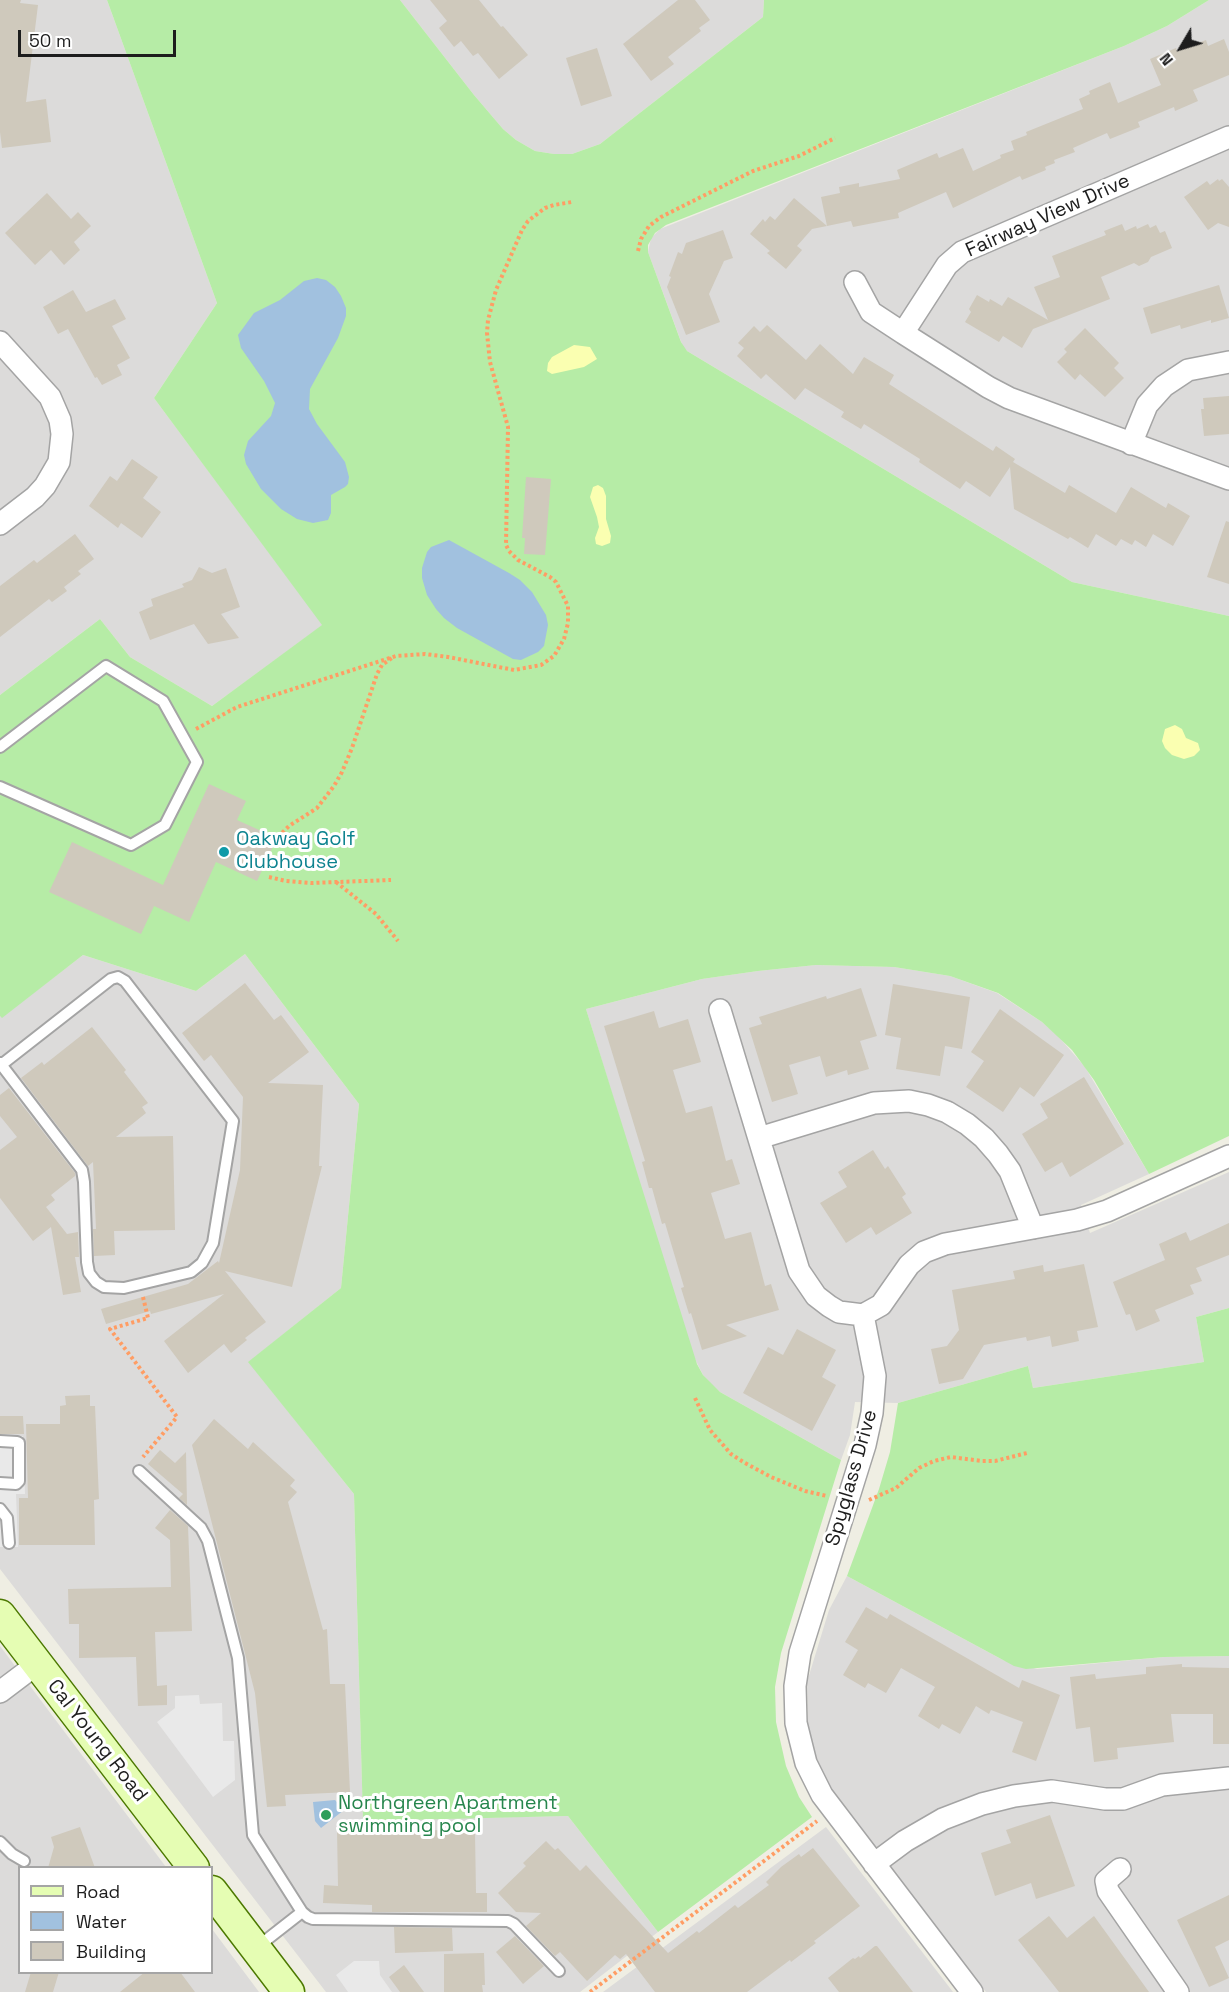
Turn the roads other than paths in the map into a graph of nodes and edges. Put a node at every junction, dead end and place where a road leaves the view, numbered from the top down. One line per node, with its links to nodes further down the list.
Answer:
1 (1229, 137): 3 (street, Fairway View Drive)
2 (855, 282): 3 (street)
3 (903, 333): 6 (street)
4 (0, 342): 8 (street)
5 (1229, 362): 6 (street)
6 (1131, 444): 7 (street)
7 (1229, 479)
8 (0, 524)
9 (0, 747): 10 (lane)
10 (0, 787)
11 (720, 1010): 13 (street)
12 (1, 1064): 12 (lane)
13 (759, 1138): 15 (street); 16 (street)
14 (1229, 1156): 15 (street)
15 (1033, 1228): 16 (street)
16 (863, 1315): 28 (street, Spyglass Drive)
17 (0, 1442): 19 (lane)
18 (139, 1470): 32 (lane)
19 (0, 1483)
20 (0, 1509): 21 (lane)
21 (9, 1543)
22 (0, 1615): 23 (main road, Cal Young Road)
23 (37, 1664): 24 (street); 29 (main road, Cal Young Road)
24 (0, 1692)
25 (1229, 1779): 28 (street)
26 (0, 1842): 27 (lane)
27 (24, 1861)
28 (874, 1864): 36 (street, Spyglass Drive)
29 (192, 1866)
30 (1120, 1869): 37 (street)
31 (213, 1892): 33 (main road)
32 (303, 1912): 33 (lane); 34 (lane)
33 (256, 1948): 35 (main road)
34 (559, 1971)
35 (290, 1992)
36 (972, 1992)
37 (1178, 1992)

